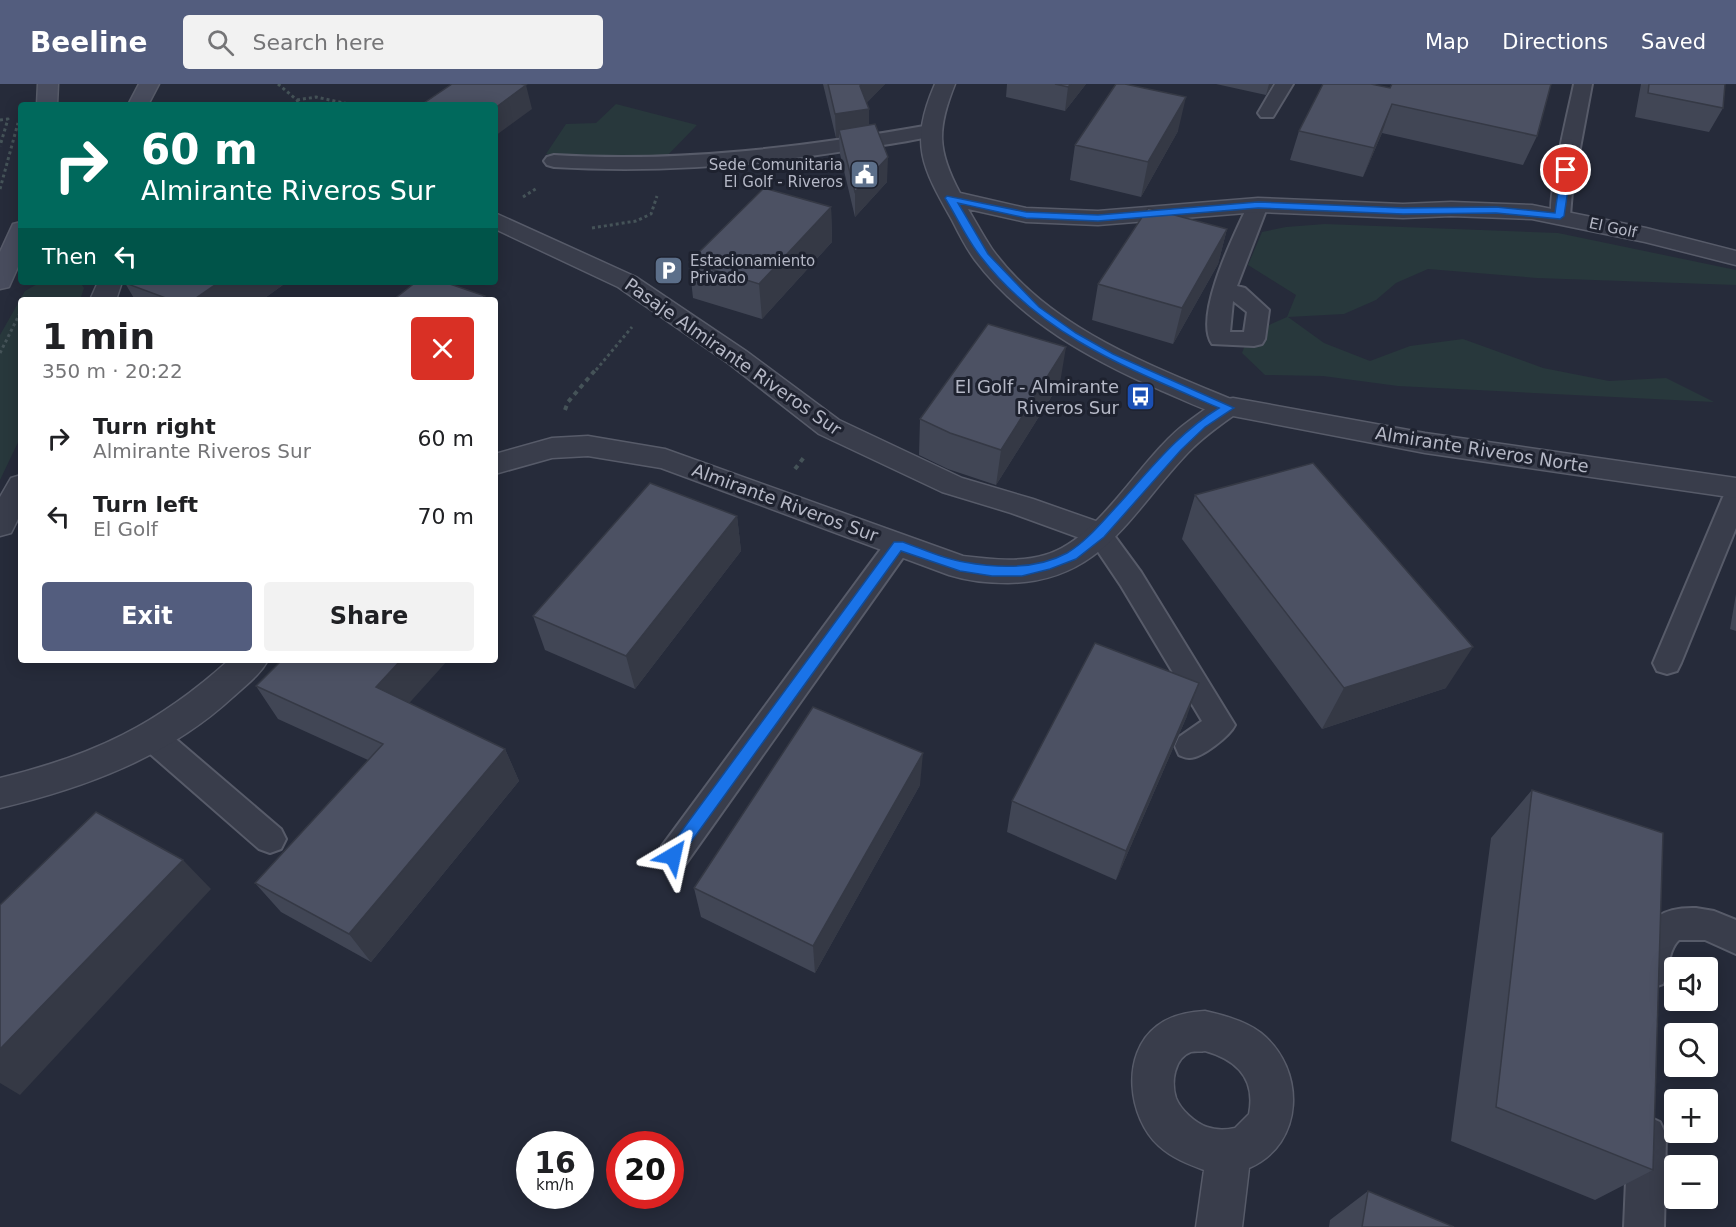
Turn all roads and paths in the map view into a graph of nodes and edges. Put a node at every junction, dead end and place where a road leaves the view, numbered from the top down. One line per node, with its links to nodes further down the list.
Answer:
1 (48, 84): 8 (main road)
2 (149, 84): 9 (main road)
3 (278, 84): 7 (path)
4 (945, 84): 14 (street)
5 (1284, 84): 11 (lane)
6 (1583, 84): 21 (lane)
7 (297, 100): 10 (path)
8 (48, 102)
9 (140, 102)
10 (337, 102)
11 (1267, 113)
12 (0, 120): 15 (path)
13 (18, 124): 18 (path)
14 (930, 131): 17 (lane); 19 (street)
15 (0, 146)
16 (554, 161): 17 (lane)
17 (674, 165): 23 (path)
18 (0, 189)
19 (950, 198): 20 (street, El Golf); 32 (street)
20 (1258, 205): 21 (street, El Golf); 27 (lane)
21 (1560, 216): 25 (street, El Golf)
22 (498, 222): 23 (street, Pasaje Almirante Riveros Sur)
23 (526, 236): 40 (street, Pasaje Almirante Riveros Sur)
24 (18, 248): 26 (main road)
25 (1736, 258)
26 (12, 287)
27 (1227, 290)
28 (18, 317): 30 (path)
29 (633, 326): 31 (path)
30 (0, 353)
31 (568, 402)
32 (1228, 408): 36 (street, Almirante Riveros Norte); 40 (street, Almirante Riveros Sur)
33 (810, 450): 35 (path)
34 (498, 463): 41 (street, Almirante Riveros Sur)
35 (790, 476)
36 (1736, 488)
37 (18, 491): 39 (street)
38 (1736, 497): 43 (lane)
39 (0, 525)
40 (1099, 534): 41 (street, Almirante Riveros Sur); 45 (lane)
41 (898, 545): 48 (lane)
42 (248, 663): 44 (street)
43 (1667, 663)
44 (152, 737): 46 (street); 47 (lane)
45 (1190, 746)
46 (0, 793)
47 (270, 839)
48 (673, 856)
49 (1736, 938): 50 (lane)
50 (1650, 1008)
51 (1648, 1100): 54 (lane)
52 (1229, 1152): 53 (street)
53 (1219, 1227)
54 (1644, 1227)

